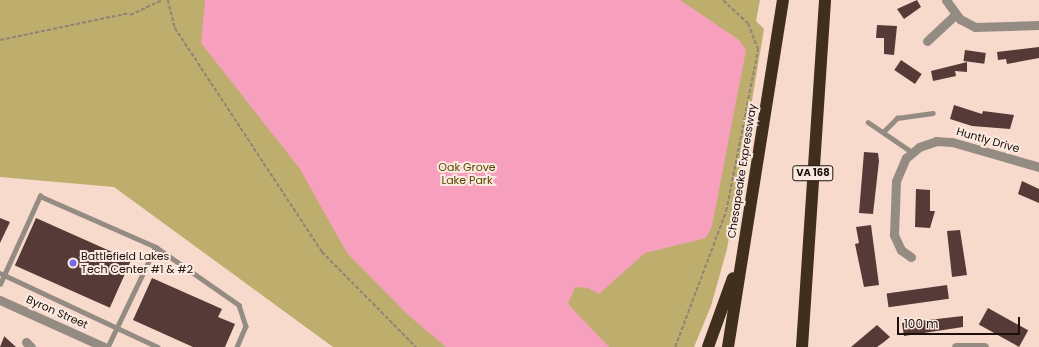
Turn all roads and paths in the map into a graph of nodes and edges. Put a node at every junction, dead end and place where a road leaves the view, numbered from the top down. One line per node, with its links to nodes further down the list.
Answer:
1 (162, 0): 9 (path)
2 (168, 0): 27 (path)
3 (722, 0): 28 (path)
4 (783, 0): 17 (highway, Chesapeake Expressway)
5 (825, 0): 31 (highway, VA 168)
6 (946, 0): 7 (street)
7 (955, 14): 8 (street); 10 (street)
8 (1039, 25)
9 (0, 40)
10 (927, 41)
11 (933, 113): 13 (lane)
12 (868, 122): 13 (lane)
13 (883, 132): 14 (lane)
14 (911, 153): 15 (street, Huntly Drive); 18 (street)
15 (1039, 168)
16 (156, 247): 19 (lane); 22 (lane); 26 (lane)
17 (742, 252): 29 (highway); 30 (highway, Chesapeake Expressway)
18 (911, 257)
19 (2, 274): 20 (lane); 22 (lane)
20 (0, 284)
21 (0, 300): 23 (street, Byron Street)
22 (117, 328): 24 (lane); 25 (lane)
23 (104, 347)
24 (108, 347)
25 (158, 347)
26 (237, 347)
27 (416, 347)
28 (675, 347)
29 (708, 347)
30 (728, 347)
31 (802, 347)
32 (956, 347): 33 (street)
33 (984, 347)

